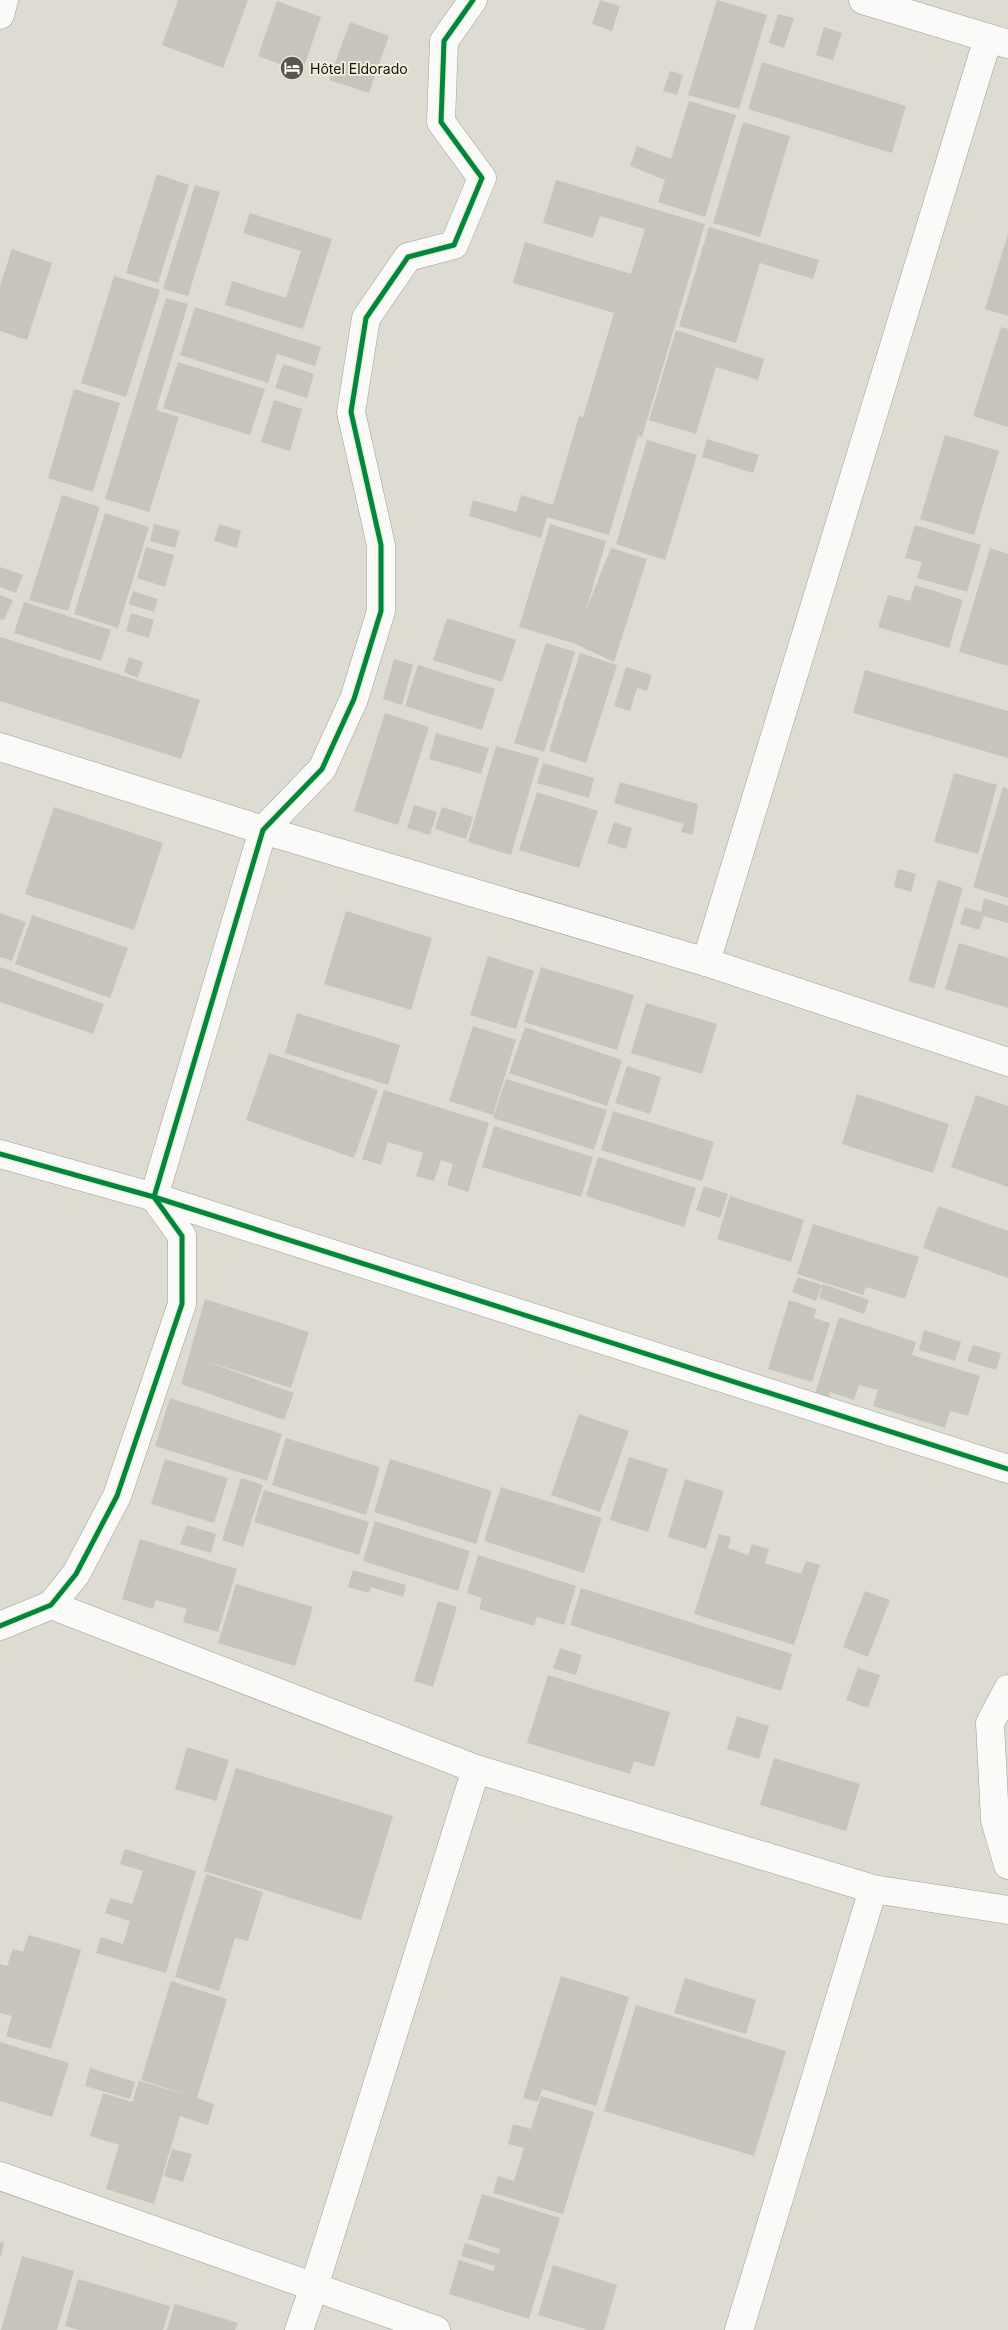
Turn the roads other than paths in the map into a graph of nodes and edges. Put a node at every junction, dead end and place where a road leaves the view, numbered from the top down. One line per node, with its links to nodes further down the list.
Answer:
1 (4, 0): 4 (street)
2 (472, 0): 7 (street)
3 (863, 0): 5 (street)
4 (0, 15)
5 (998, 41): 8 (street)
6 (0, 748): 7 (street)
7 (263, 830): 8 (street); 11 (street)
8 (706, 962): 9 (street)
9 (1008, 1062)
10 (0, 1154): 11 (street)
11 (154, 1197): 12 (street); 13 (street)
12 (1008, 1469)
13 (51, 1605): 14 (street); 16 (street)
14 (0, 1626)
15 (1008, 1689): 17 (street)
16 (476, 1769): 18 (street); 21 (street)
17 (1008, 1865)
18 (873, 1889): 19 (street); 24 (street)
19 (1008, 1910)
20 (0, 2176): 21 (street)
21 (314, 2287): 22 (street); 23 (street)
22 (299, 2330)
23 (436, 2330)
24 (739, 2330)

